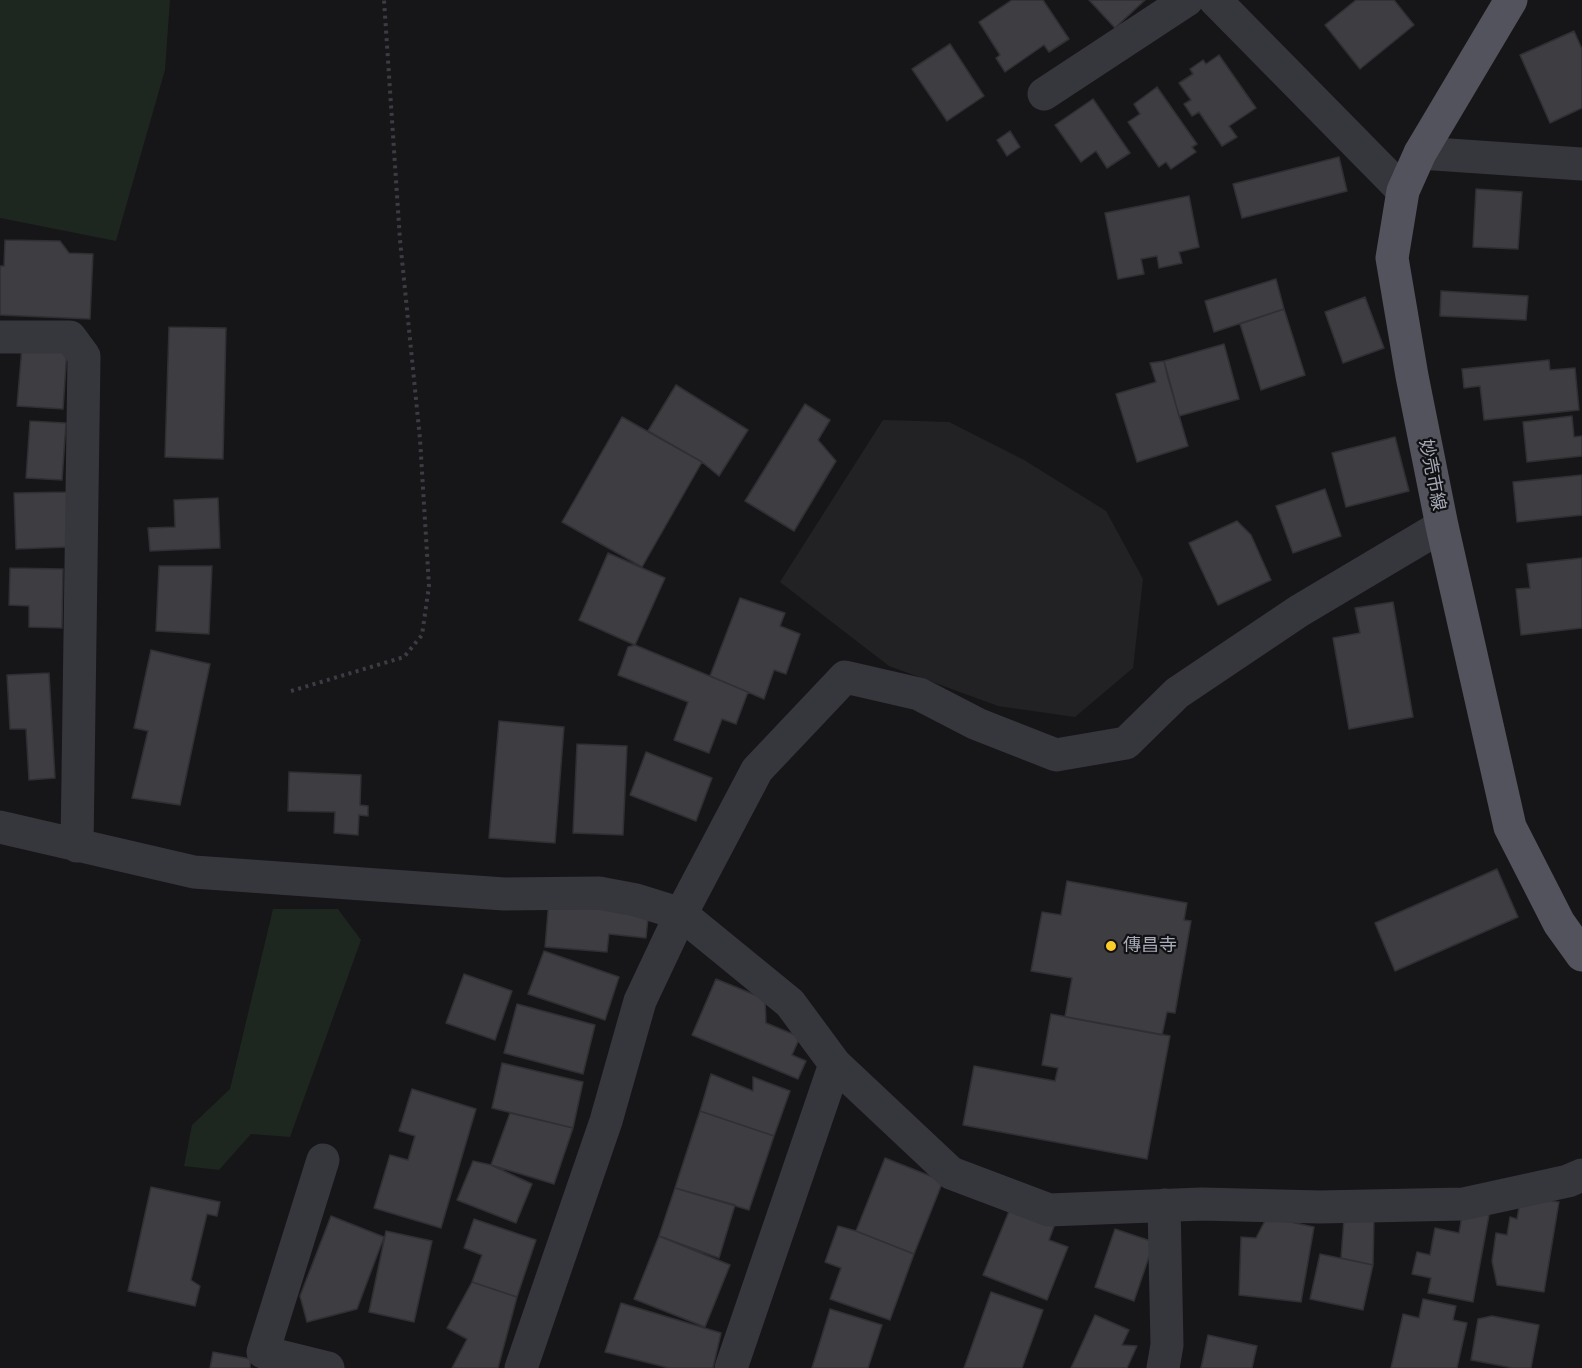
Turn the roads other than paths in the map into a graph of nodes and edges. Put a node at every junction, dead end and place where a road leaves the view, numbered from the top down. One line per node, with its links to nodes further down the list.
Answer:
1 (1188, 0): 4 (street)
2 (1215, 0): 7 (street)
3 (1511, 0): 5 (main road, 妙売市線)
4 (1044, 94)
5 (1420, 153): 6 (street); 7 (main road, 妙売市線)
6 (1582, 164)
7 (1404, 191): 9 (main road, 妙売市線)
8 (0, 337): 11 (street)
9 (1442, 526): 12 (street); 13 (main road, 妙売市線)
10 (0, 827): 11 (street)
11 (77, 846): 12 (street)
12 (681, 914): 14 (street); 19 (street)
13 (1582, 955)
14 (835, 1065): 17 (street); 20 (street)
15 (323, 1160): 18 (street)
16 (1582, 1175): 17 (street)
17 (1164, 1205): 21 (street)
18 (328, 1368)
19 (521, 1368)
20 (731, 1368)
21 (1163, 1368)

